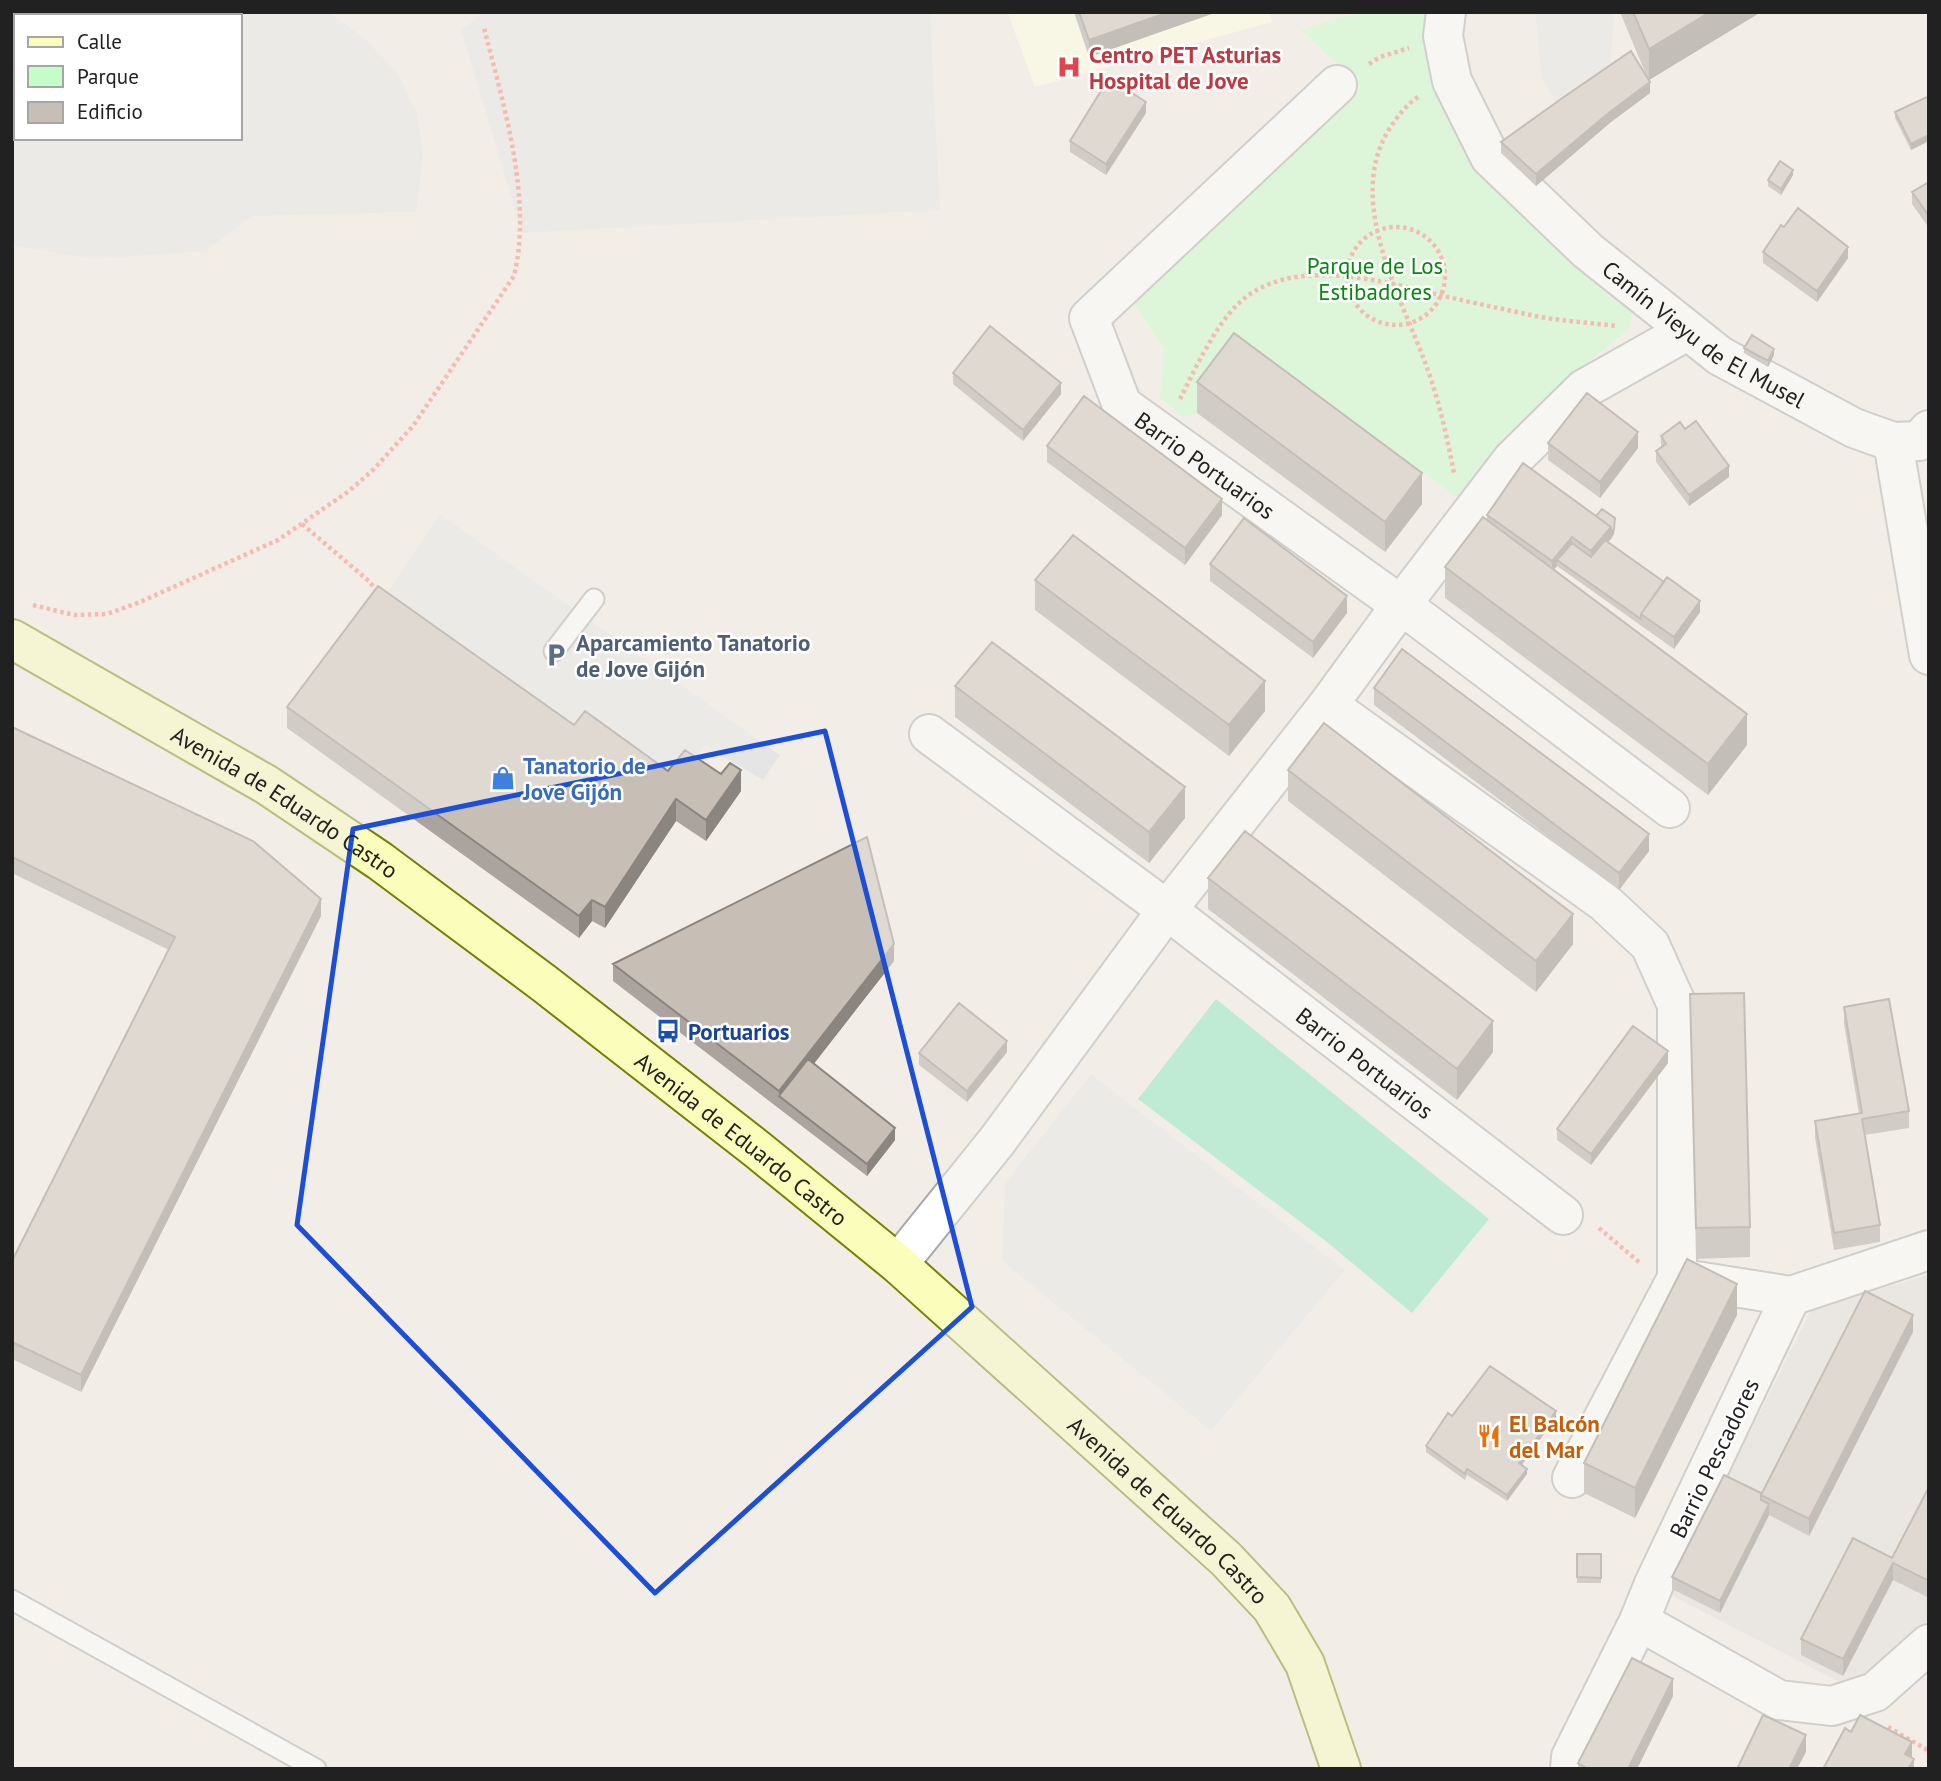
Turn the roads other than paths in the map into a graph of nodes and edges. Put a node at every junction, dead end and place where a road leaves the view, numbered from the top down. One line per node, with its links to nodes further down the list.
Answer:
1 (1444, 24): 3 (street, Camín Vieyu de El Musel)
2 (1337, 85): 7 (street, Barrio Portuarios)
3 (1687, 331): 5 (street, Camín Vieyu de El Musel); 7 (street)
4 (1929, 430): 5 (street)
5 (1893, 442): 10 (street)
6 (594, 599): 9 (lane)
7 (1401, 605): 11 (street); 13 (street, Barrio Portuarios)
8 (12, 639): 17 (street, Avenida de Eduardo Castro)
9 (554, 651)
10 (1929, 655)
11 (1328, 705): 14 (street); 18 (street)
12 (929, 734): 14 (street, Barrio Portuarios)
13 (1670, 808)
14 (1167, 910): 15 (street, Barrio Portuarios); 17 (street)
15 (1563, 1215)
16 (1929, 1250): 19 (street)
17 (898, 1264): 25 (street, Avenida de Eduardo Castro)
18 (1677, 1278): 19 (street); 20 (street)
19 (1791, 1296): 22 (street, Barrio Pescadores)
20 (1572, 1478)
21 (12, 1600): 24 (lane)
22 (1639, 1622): 23 (street); 26 (street, Barrio Pescadores)
23 (1929, 1644)
24 (316, 1769)
25 (1341, 1769)
26 (1570, 1769)

